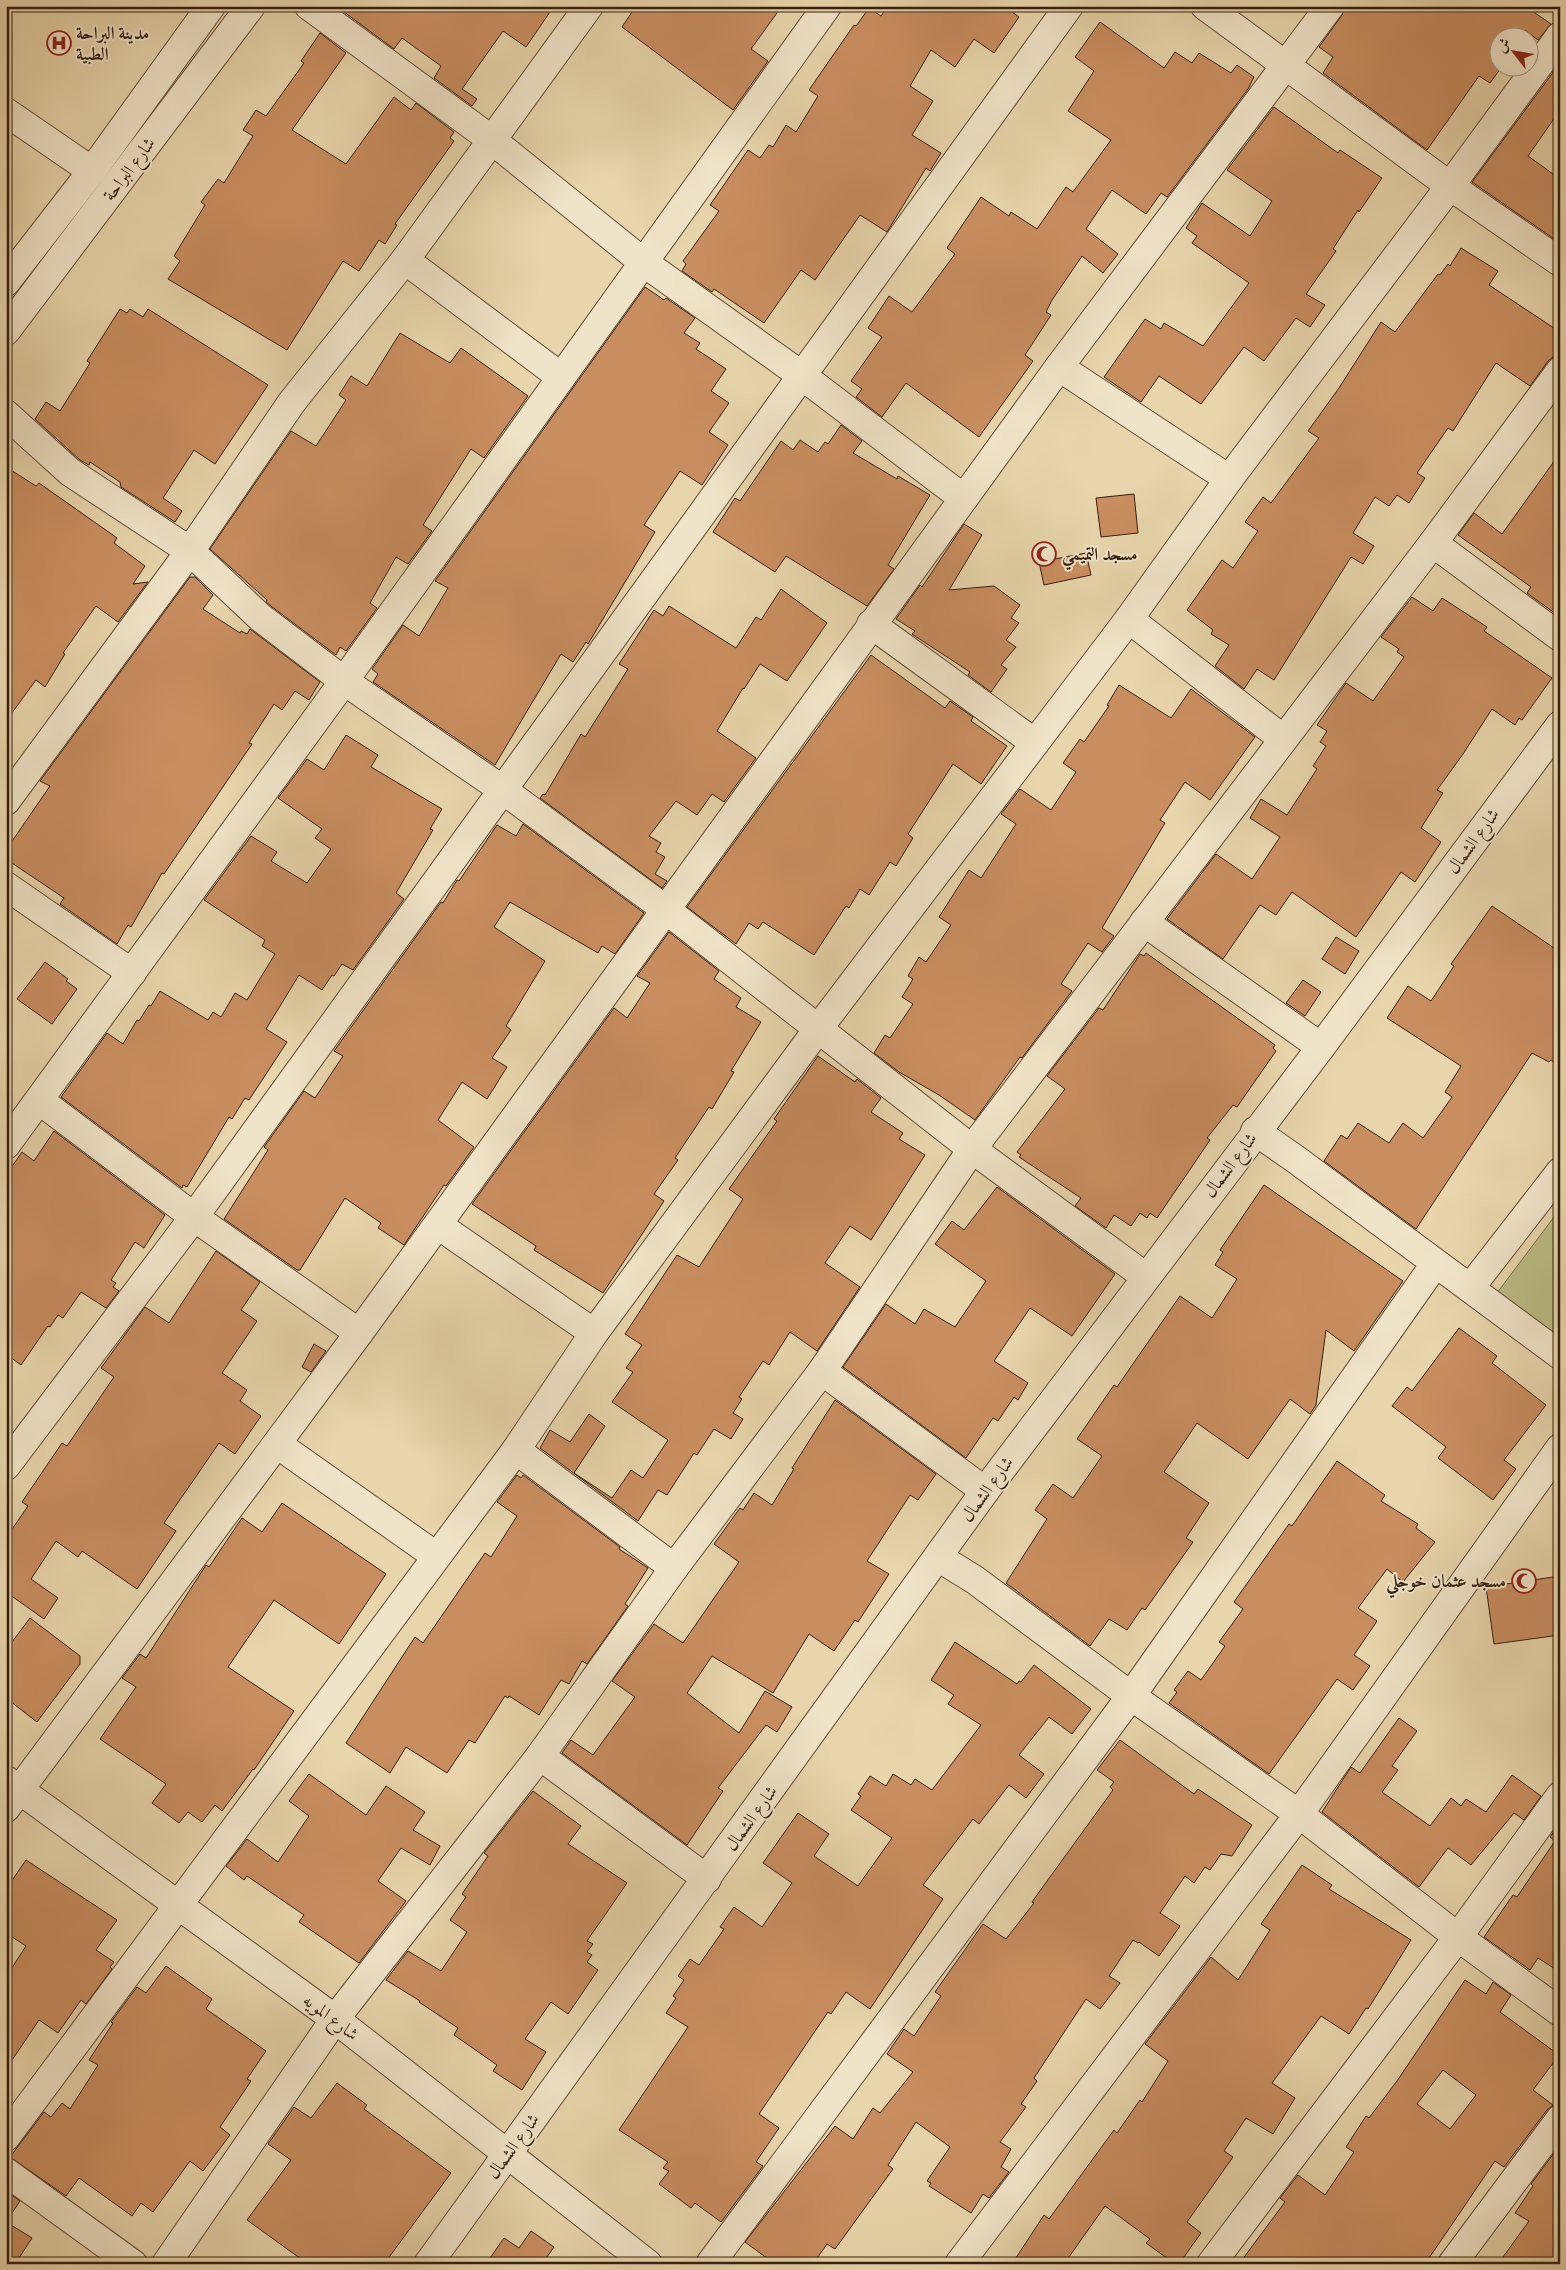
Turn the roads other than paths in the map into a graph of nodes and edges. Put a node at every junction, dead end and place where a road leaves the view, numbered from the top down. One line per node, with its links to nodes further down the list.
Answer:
1 (211, 6): 13 (street, شارع البراحة)
2 (251, 6): 19 (street, شارع البراحة)
3 (309, 6): 12 (street)
4 (589, 6): 12 (street)
5 (827, 6): 16 (street)
6 (1070, 6): 22 (street)
7 (1205, 6): 10 (street)
8 (1330, 6): 10 (street)
9 (1560, 36): 14 (street)
10 (1286, 66): 14 (street); 20 (street)
11 (6, 112): 13 (street)
12 (492, 140): 15 (street); 16 (street)
13 (92, 171): 18 (street, شارع البراحة)
14 (1450, 186): 17 (street); 25 (street)
15 (405, 260): 23 (street); 28 (street)
16 (643, 262): 22 (street); 23 (street)
17 (1560, 262)
18 (6, 282)
19 (6, 331)
20 (1059, 367): 25 (street); 26 (street)
21 (1560, 371): 27 (street)
22 (801, 375): 26 (street); 36 (street)
23 (561, 378): 32 (street)
24 (6, 414): 28 (street)
25 (1229, 479): 29 (street)
26 (963, 498): 30 (street)
27 (1433, 543): 31 (street); 34 (street)
28 (190, 551): 32 (street); 37 (street)
29 (1129, 619): 34 (street); 35 (street)
30 (871, 624): 35 (street); 39 (street)
31 (1560, 638)
32 (344, 681): 36 (street); 41 (street)
33 (1560, 725): 43 (street, شارع الشمال)
34 (1283, 739): 40 (street)
35 (1035, 743): 42 (street)
36 (503, 790): 39 (street); 49 (street)
37 (6, 801)
38 (6, 886): 41 (street)
39 (665, 909): 42 (street); 50 (street)
40 (1144, 922): 43 (street); 47 (street)
41 (132, 973): 44 (street)
42 (818, 1029): 47 (street); 55 (street)
43 (1321, 1047): 45 (street, شارع الشمال)
44 (39, 1100): 46 (street); 49 (street)
45 (1255, 1131): 51 (street); 52 (street, شارع الشمال)
46 (6, 1145)
47 (972, 1148): 52 (street); 57 (street)
48 (1560, 1172): 53 (street)
49 (194, 1217): 54 (street); 61 (street)
50 (438, 1225): 54 (street); 55 (street)
51 (1435, 1264): 53 (street); 66 (street)
52 (1146, 1277): 62 (street, شارع الشمال)
53 (1470, 1288): 56 (street)
54 (359, 1333): 58 (street)
55 (594, 1333): 60 (street)
56 (1560, 1355)
57 (822, 1371): 62 (street); 65 (street)
58 (277, 1444): 63 (street); 68 (street)
59 (1560, 1448): 70 (street)
60 (516, 1450): 63 (street); 65 (street)
61 (6, 1466)
62 (985, 1491): 64 (street, شارع الشمال)
63 (436, 1556): 72 (street)
64 (938, 1556): 66 (street); 71 (street, شارع الشمال)
65 (674, 1568): 67 (street)
66 (1131, 1696): 70 (street); 84 (street)
67 (540, 1756): 71 (street); 75 (street)
68 (11, 1792): 72 (street, شارع المويه)
69 (1560, 1796): 73 (street)
70 (1299, 1814): 73 (street); 85 (street)
71 (707, 1879): 78 (street, شارع الشمال)
72 (180, 1905): 75 (street, شارع المويه); 77 (street)
73 (1458, 1937): 74 (street); 86 (street)
74 (1560, 2012)
75 (335, 2019): 78 (street, شارع المويه); 81 (street)
76 (1560, 2119): 87 (street)
77 (6, 2137)
78 (507, 2154): 82 (street, شارع الشمال); 83 (street, شارع المويه)
79 (6, 2172): 80 (street)
80 (133, 2264)
81 (166, 2264)
82 (428, 2264)
83 (648, 2264)
84 (710, 2264)
85 (959, 2264)
86 (1211, 2264)
87 (1452, 2264)

